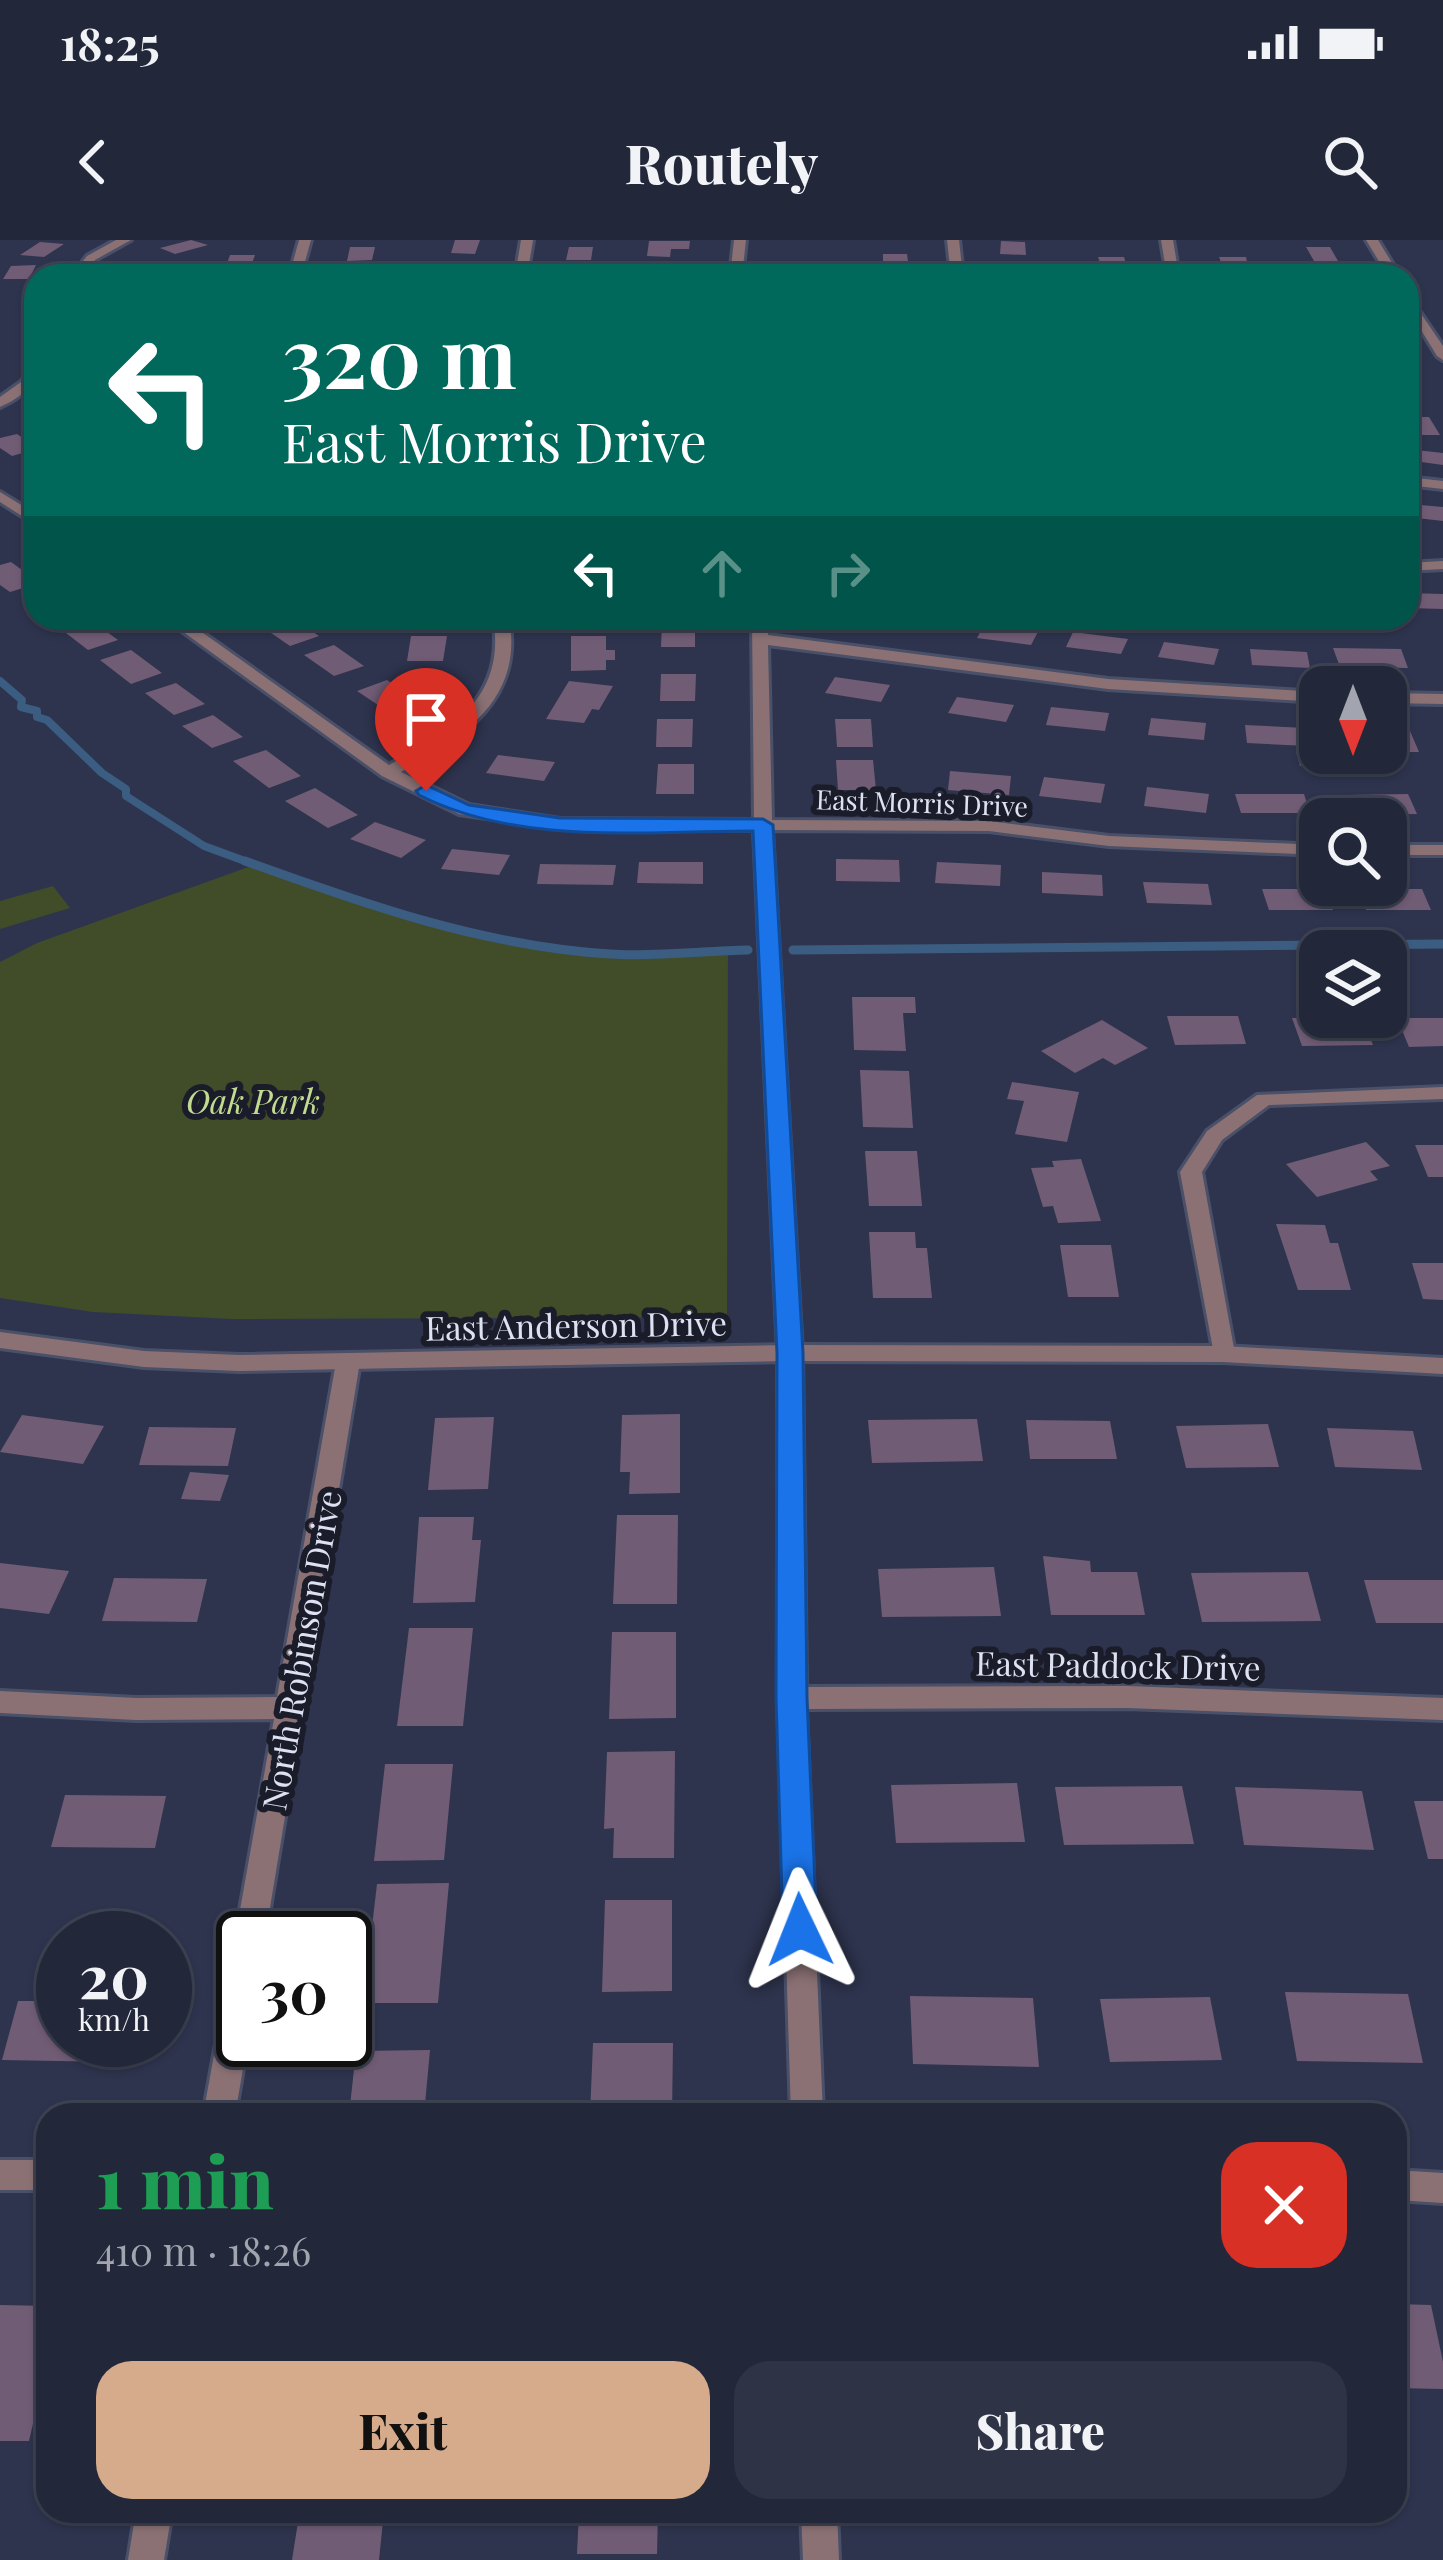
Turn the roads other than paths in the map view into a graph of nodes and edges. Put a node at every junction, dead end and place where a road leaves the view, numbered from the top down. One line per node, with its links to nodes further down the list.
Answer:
1 (124, 240): 2 (street)
2 (86, 264)
3 (1419, 317): 4 (street)
4 (1443, 356)
5 (189, 630): 12 (street, East Morris Drive)
6 (505, 630): 12 (street)
7 (760, 630): 13 (street)
8 (772, 630): 9 (street)
9 (1299, 696)
10 (1407, 698): 11 (street)
11 (1443, 699)
12 (388, 772): 13 (street, East Morris Drive)
13 (763, 825): 14 (street, East Morris Drive); 19 (street)
14 (1299, 849)
15 (1407, 850): 16 (street)
16 (1443, 850)
17 (1443, 1093): 20 (street)
18 (0, 1340): 21 (street, East Anderson Drive)
19 (790, 1353): 20 (street, East Anderson Drive); 21 (street, East Anderson Drive); 23 (street)
20 (1222, 1354): 22 (street, East Anderson Drive)
21 (348, 1362): 25 (street, North Robinson Drive)
22 (1443, 1366)
23 (792, 1698): 26 (street, East Paddock Drive); 30 (street)
24 (0, 1702): 25 (street)
25 (291, 1708): 27 (street, North Robinson Drive)
26 (1443, 1708)
27 (255, 1911)
28 (227, 2067): 29 (street)
29 (221, 2103)
30 (807, 2103)
31 (0, 2174): 32 (street)
32 (36, 2175)
33 (1407, 2186): 34 (street)
34 (1443, 2188)
35 (152, 2523): 37 (street)
36 (819, 2523): 38 (street)
37 (146, 2560)
38 (821, 2560)

